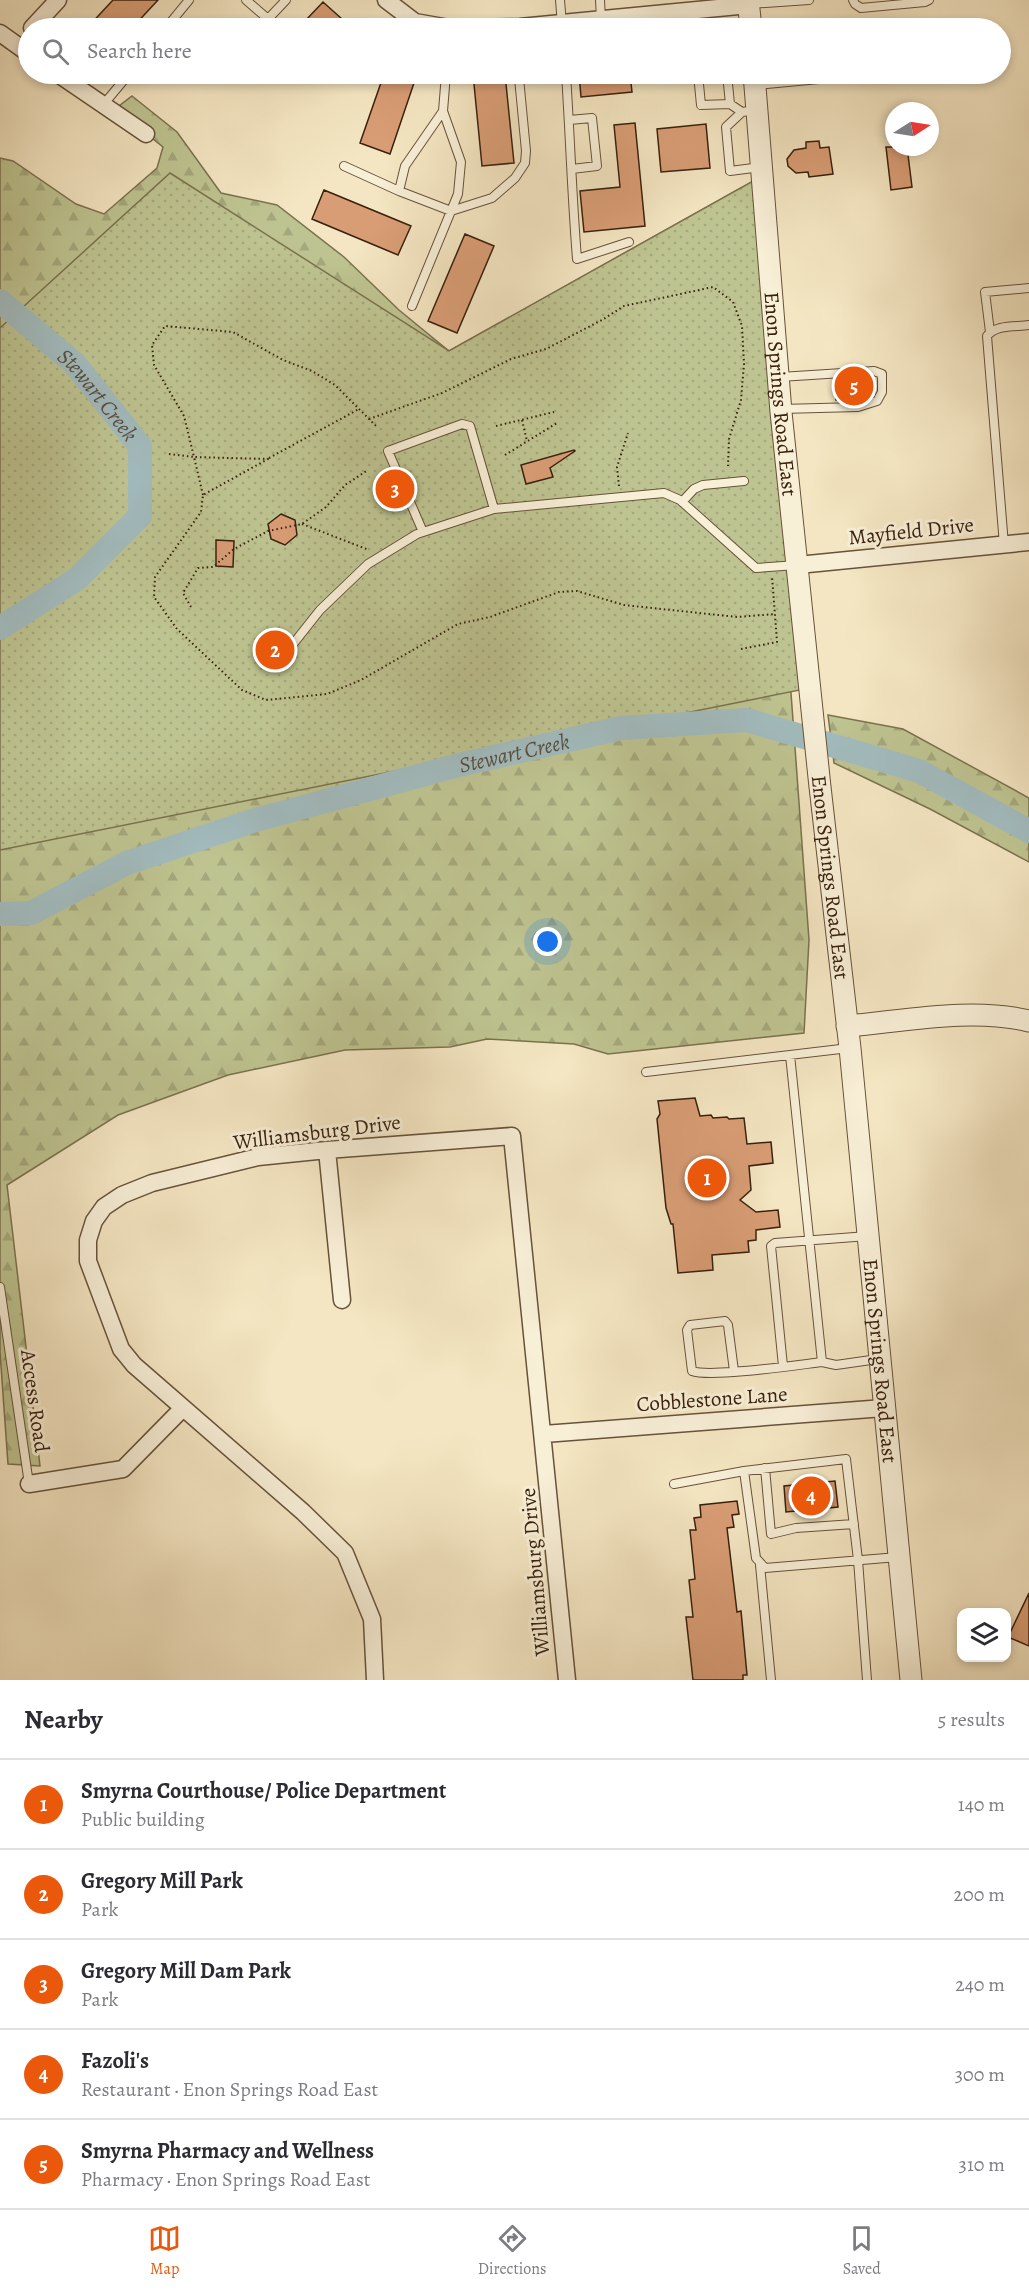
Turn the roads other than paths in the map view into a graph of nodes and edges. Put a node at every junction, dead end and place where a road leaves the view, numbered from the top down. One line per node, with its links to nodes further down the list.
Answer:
1 (58, 0): 14 (street)
2 (189, 0): 15 (lane)
3 (246, 0): 16 (lane)
4 (286, 0): 17 (lane)
5 (386, 0): 18 (street)
6 (560, 0): 19 (lane)
7 (600, 0): 20 (lane)
8 (809, 0): 11 (lane)
9 (853, 0): 10 (lane)
10 (929, 0)
11 (796, 1): 12 (lane)
12 (749, 2): 13 (street); 23 (street)
13 (693, 10): 21 (street); 22 (lane)
14 (41, 18)
15 (174, 18)
16 (267, 18)
17 (269, 18)
18 (411, 18)
19 (561, 18)
20 (601, 18)
21 (664, 18)
22 (694, 18)
23 (750, 18)
24 (0, 33): 25 (street)
25 (18, 41)
26 (73, 84): 35 (street)
27 (121, 84): 35 (lane)
28 (445, 84): 36 (lane)
29 (520, 84): 44 (lane)
30 (567, 84): 38 (lane)
31 (699, 84): 34 (lane)
32 (728, 84): 34 (lane)
33 (754, 84): 37 (street, Enon Springs Road East)
34 (730, 104): 37 (lane)
35 (103, 105): 39 (street)
36 (443, 111): 43 (lane); 44 (lane)
37 (749, 111): 41 (street, Enon Springs Road East); 41 (lane)
38 (569, 120): 42 (lane); 42 (lane)
39 (146, 134)
40 (344, 166): 43 (lane)
41 (762, 167): 50 (street, Enon Springs Road East)
42 (572, 169): 45 (lane)
43 (399, 192): 44 (lane)
44 (451, 211): 47 (lane)
45 (629, 242)
46 (1029, 288): 49 (lane)
47 (412, 306)
48 (1029, 325): 49 (lane)
49 (990, 332): 57 (lane)
50 (778, 377): 51 (street, Enon Springs Road East); 51 (lane)
51 (781, 409): 58 (street, Enon Springs Road East)
52 (744, 481): 53 (lane)
53 (682, 502): 54 (lane); 58 (lane)
54 (494, 509): 55 (lane); 55 (lane)
55 (423, 532): 59 (lane)
56 (1029, 542): 57 (street, Mayfield Drive)
57 (1004, 545): 58 (street, Mayfield Drive)
58 (798, 565): 61 (street, Enon Springs Road East)
59 (282, 658)
60 (1029, 1021): 61 (street)
61 (847, 1026): 62 (street, Enon Springs Road East)
62 (850, 1048): 63 (lane); 66 (street, Enon Springs Road East)
63 (790, 1055): 64 (lane); 67 (lane)
64 (646, 1072)
65 (327, 1150): 69 (street); 74 (street, Williamsburg Drive); 76 (street, Williamsburg Drive)
66 (867, 1236): 67 (lane); 70 (street, Enon Springs Road East)
67 (809, 1239): 71 (lane); 72 (lane)
68 (0, 1287): 79 (lane, Access Road)
69 (342, 1300)
70 (879, 1359): 71 (lane); 75 (street, Enon Springs Road East)
71 (822, 1362): 72 (lane)
72 (783, 1366): 73 (lane)
73 (734, 1371): 73 (lane)
74 (183, 1408): 79 (street); 85 (street, Williamsburg Drive)
75 (884, 1408): 76 (street, Cobblestone Lane); 82 (street, Enon Springs Road East)
76 (544, 1434): 86 (street, Williamsburg Drive)
77 (765, 1468): 78 (lane); 81 (lane); 81 (lane)
78 (744, 1471): 80 (lane); 84 (lane)
79 (29, 1484)
80 (674, 1484)
81 (854, 1524): 83 (lane)
82 (899, 1557): 83 (lane); 89 (street, Enon Springs Road East)
83 (858, 1560): 84 (lane); 88 (lane)
84 (760, 1564): 87 (lane)
85 (375, 1680)
86 (567, 1680)
87 (771, 1680)
88 (867, 1680)
89 (911, 1680)

